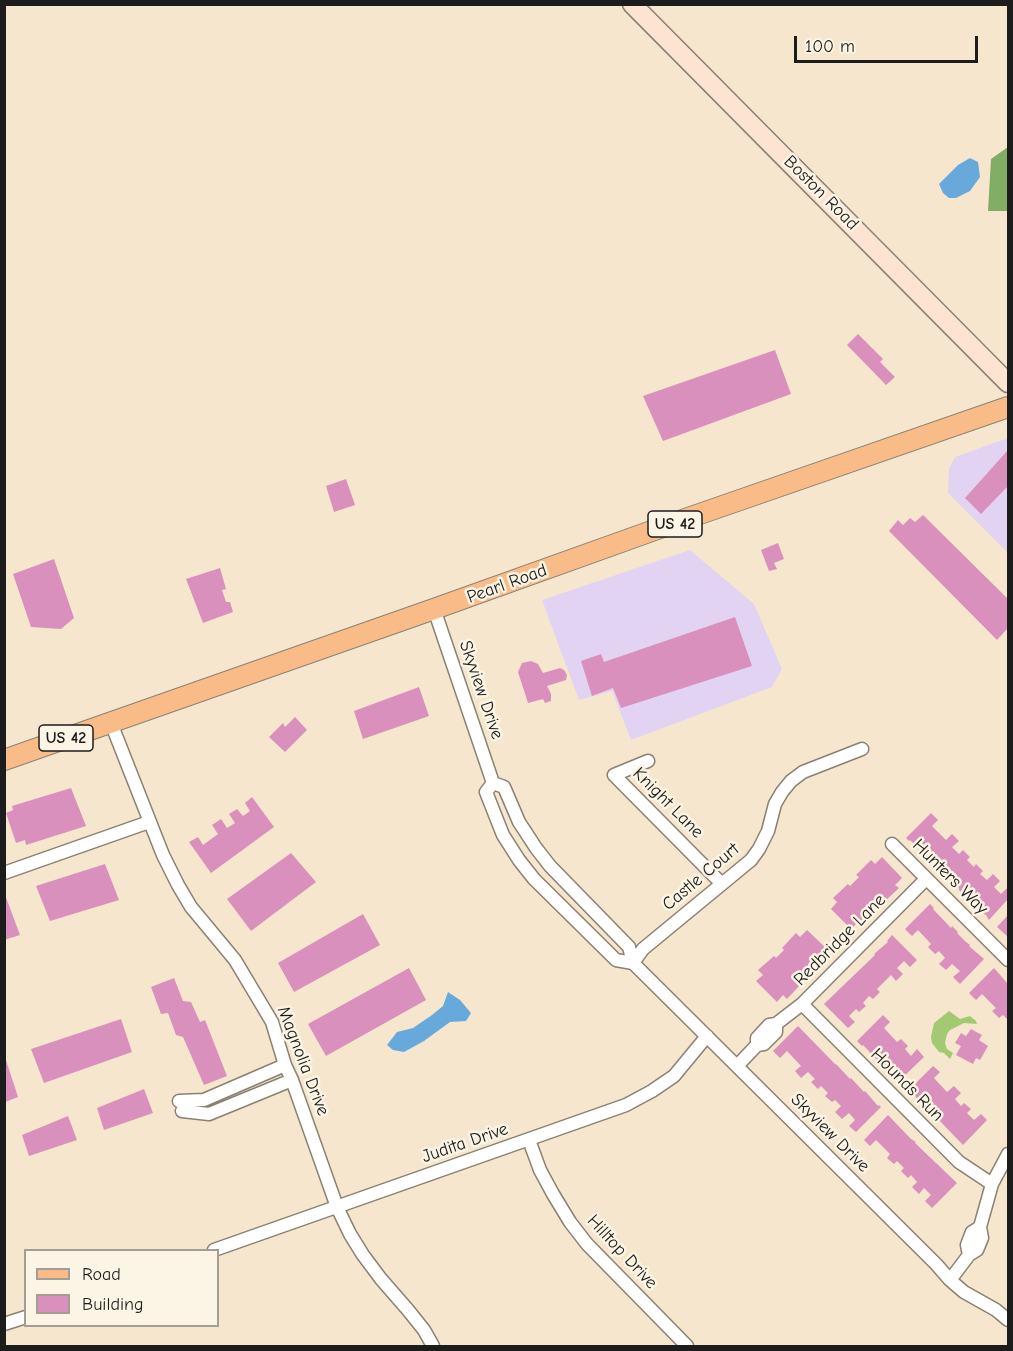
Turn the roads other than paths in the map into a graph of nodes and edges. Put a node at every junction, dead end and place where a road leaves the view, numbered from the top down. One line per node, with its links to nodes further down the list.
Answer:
1 (632, 4): 2 (street, Boston Road)
2 (1008, 383)
3 (1008, 407): 4 (main road, Pearl Road / US 42)
4 (434, 609): 5 (main road, Pearl Road / US 42); 9 (street, Skyview Drive)
5 (111, 723): 7 (main road, Pearl Road / US 42); 10 (street, Magnolia Drive)
6 (862, 749): 14 (street, Castle Court)
7 (4, 760)
8 (648, 761): 14 (street, Knight Lane)
9 (493, 783): 16 (street, Skyview Drive); 16 (street, Skyview Drive)
10 (149, 822): 12 (street); 19 (street, Magnolia Drive)
11 (892, 844): 13 (street, Hunters Way)
12 (4, 873)
13 (926, 879): 15 (street, Hunters Way); 17 (street, Redbridge Lane)
14 (722, 884): 16 (street, Castle Court)
15 (1008, 960)
16 (633, 963): 18 (street, Skyview Drive)
17 (802, 1004): 20 (street, Redbridge Lane); 24 (street, Hounds Run)
18 (707, 1036): 20 (street, Skyview Drive); 22 (street, Judita Drive)
19 (285, 1065): 21 (street, Magnolia Drive); 21 (street)
20 (737, 1066): 27 (street, Skyview Drive)
21 (292, 1080): 25 (street, Magnolia Drive)
22 (529, 1140): 25 (street, Judita Drive); 32 (street, Hilltop Drive)
23 (1008, 1154): 24 (street)
24 (992, 1184): 27 (street)
25 (338, 1207): 26 (street, Judita Drive); 31 (street, Magnolia Drive)
26 (219, 1249)
27 (950, 1280): 29 (street, Skyview Drive)
28 (24, 1318): 30 (street)
29 (1008, 1320)
30 (4, 1324)
31 (432, 1347)
32 (687, 1347)

